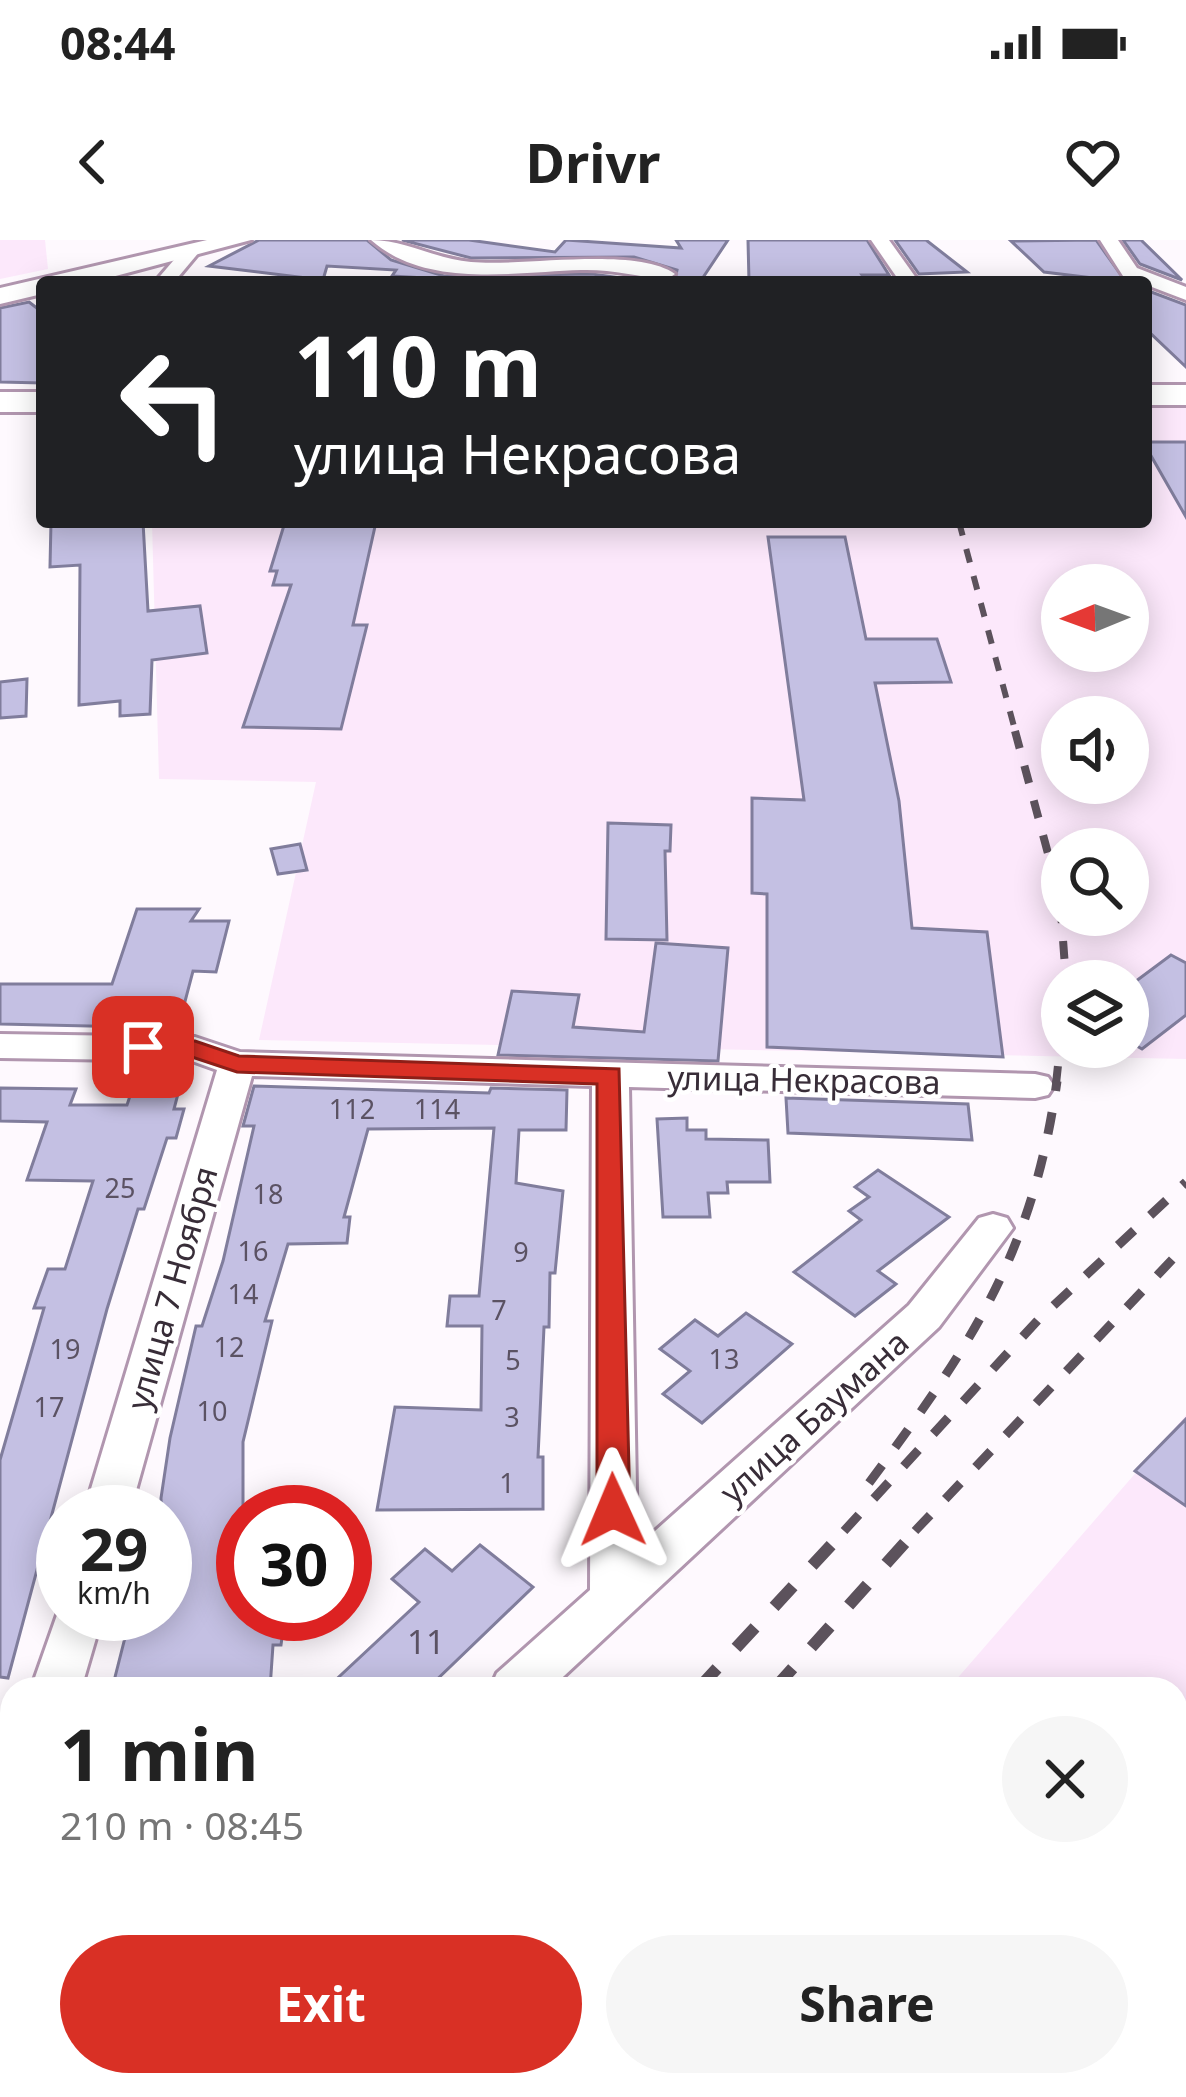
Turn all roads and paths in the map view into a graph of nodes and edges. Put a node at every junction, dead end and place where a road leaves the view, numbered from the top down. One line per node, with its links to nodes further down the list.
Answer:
1 (239, 240): 5 (street)
2 (380, 240): 6 (street)
3 (880, 240): 9 (street)
4 (1109, 240): 10 (street)
5 (191, 251): 7 (street); 8 (street)
6 (666, 274)
7 (85, 276)
8 (169, 276)
9 (906, 276)
10 (1140, 276)
11 (1152, 281): 13 (street)
12 (36, 287): 14 (street)
13 (1186, 294)
14 (0, 296)
15 (1152, 395): 16 (main road)
16 (1186, 395)
17 (0, 402): 18 (main road)
18 (36, 402)
19 (0, 1046): 20 (street, улица Некрасова)
20 (237, 1064): 21 (street, улица Некрасова); 24 (street, улица 7 Ноября)
21 (610, 1076): 22 (street, улица Некрасова); 25 (street)
22 (1035, 1086)
23 (993, 1228): 25 (street, улица Баумана)
24 (115, 1485)
25 (614, 1600): 28 (street, улица Баумана)
26 (70, 1641): 27 (street)
27 (60, 1677)
28 (528, 1677)

